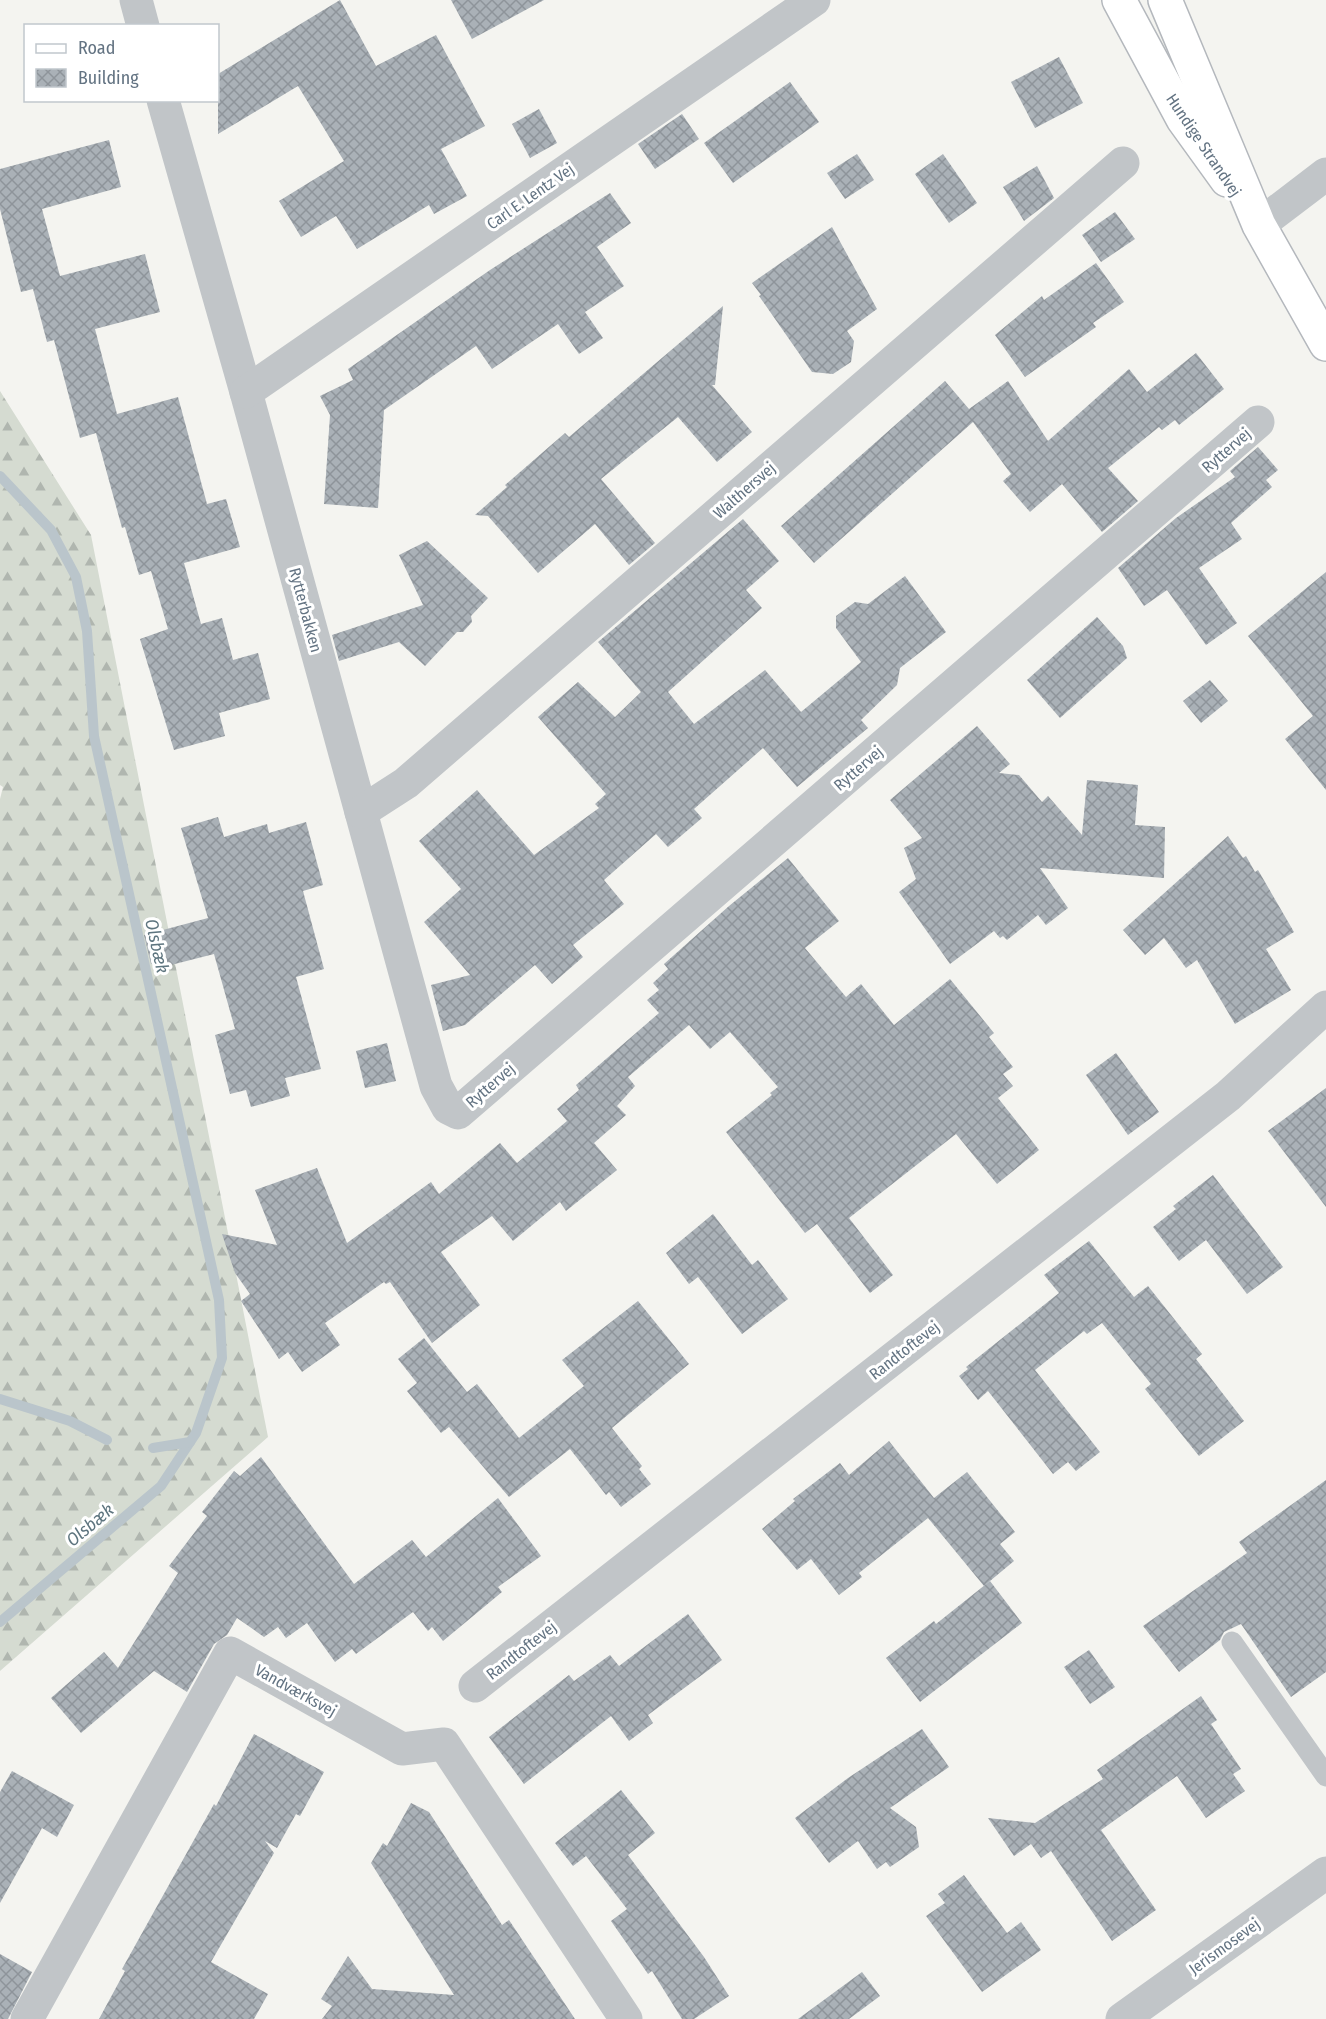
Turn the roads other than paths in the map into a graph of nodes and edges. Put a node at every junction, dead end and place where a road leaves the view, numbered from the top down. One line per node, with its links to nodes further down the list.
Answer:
1 (136, 0): 5 (street)
2 (814, 0): 11 (street, Carl E. Lentz Vej)
3 (1119, 0): 9 (main road, Hundige Strandvej)
4 (1165, 0): 9 (main road, Hundige Strandvej)
5 (142, 24)
6 (164, 102): 11 (street, Rytterbakken)
7 (1123, 163): 13 (street, Walthersvej)
8 (1326, 174): 9 (street)
9 (1259, 225): 10 (main road, Hundige Strandvej)
10 (1326, 344)
11 (246, 392): 13 (street, Rytterbakken)
12 (1258, 422): 15 (street, Ryttervej)
13 (361, 812): 15 (street, Rytterbakken)
14 (1326, 1007): 17 (street, Randtoftevej)
15 (458, 1113)
16 (1232, 1642): 18 (lane)
17 (475, 1686)
18 (1326, 1776)
19 (1326, 1873): 22 (street, Jerismosevej)
20 (27, 2019): 21 (street, Vandværksvej)
21 (626, 2019)
22 (1122, 2019)

